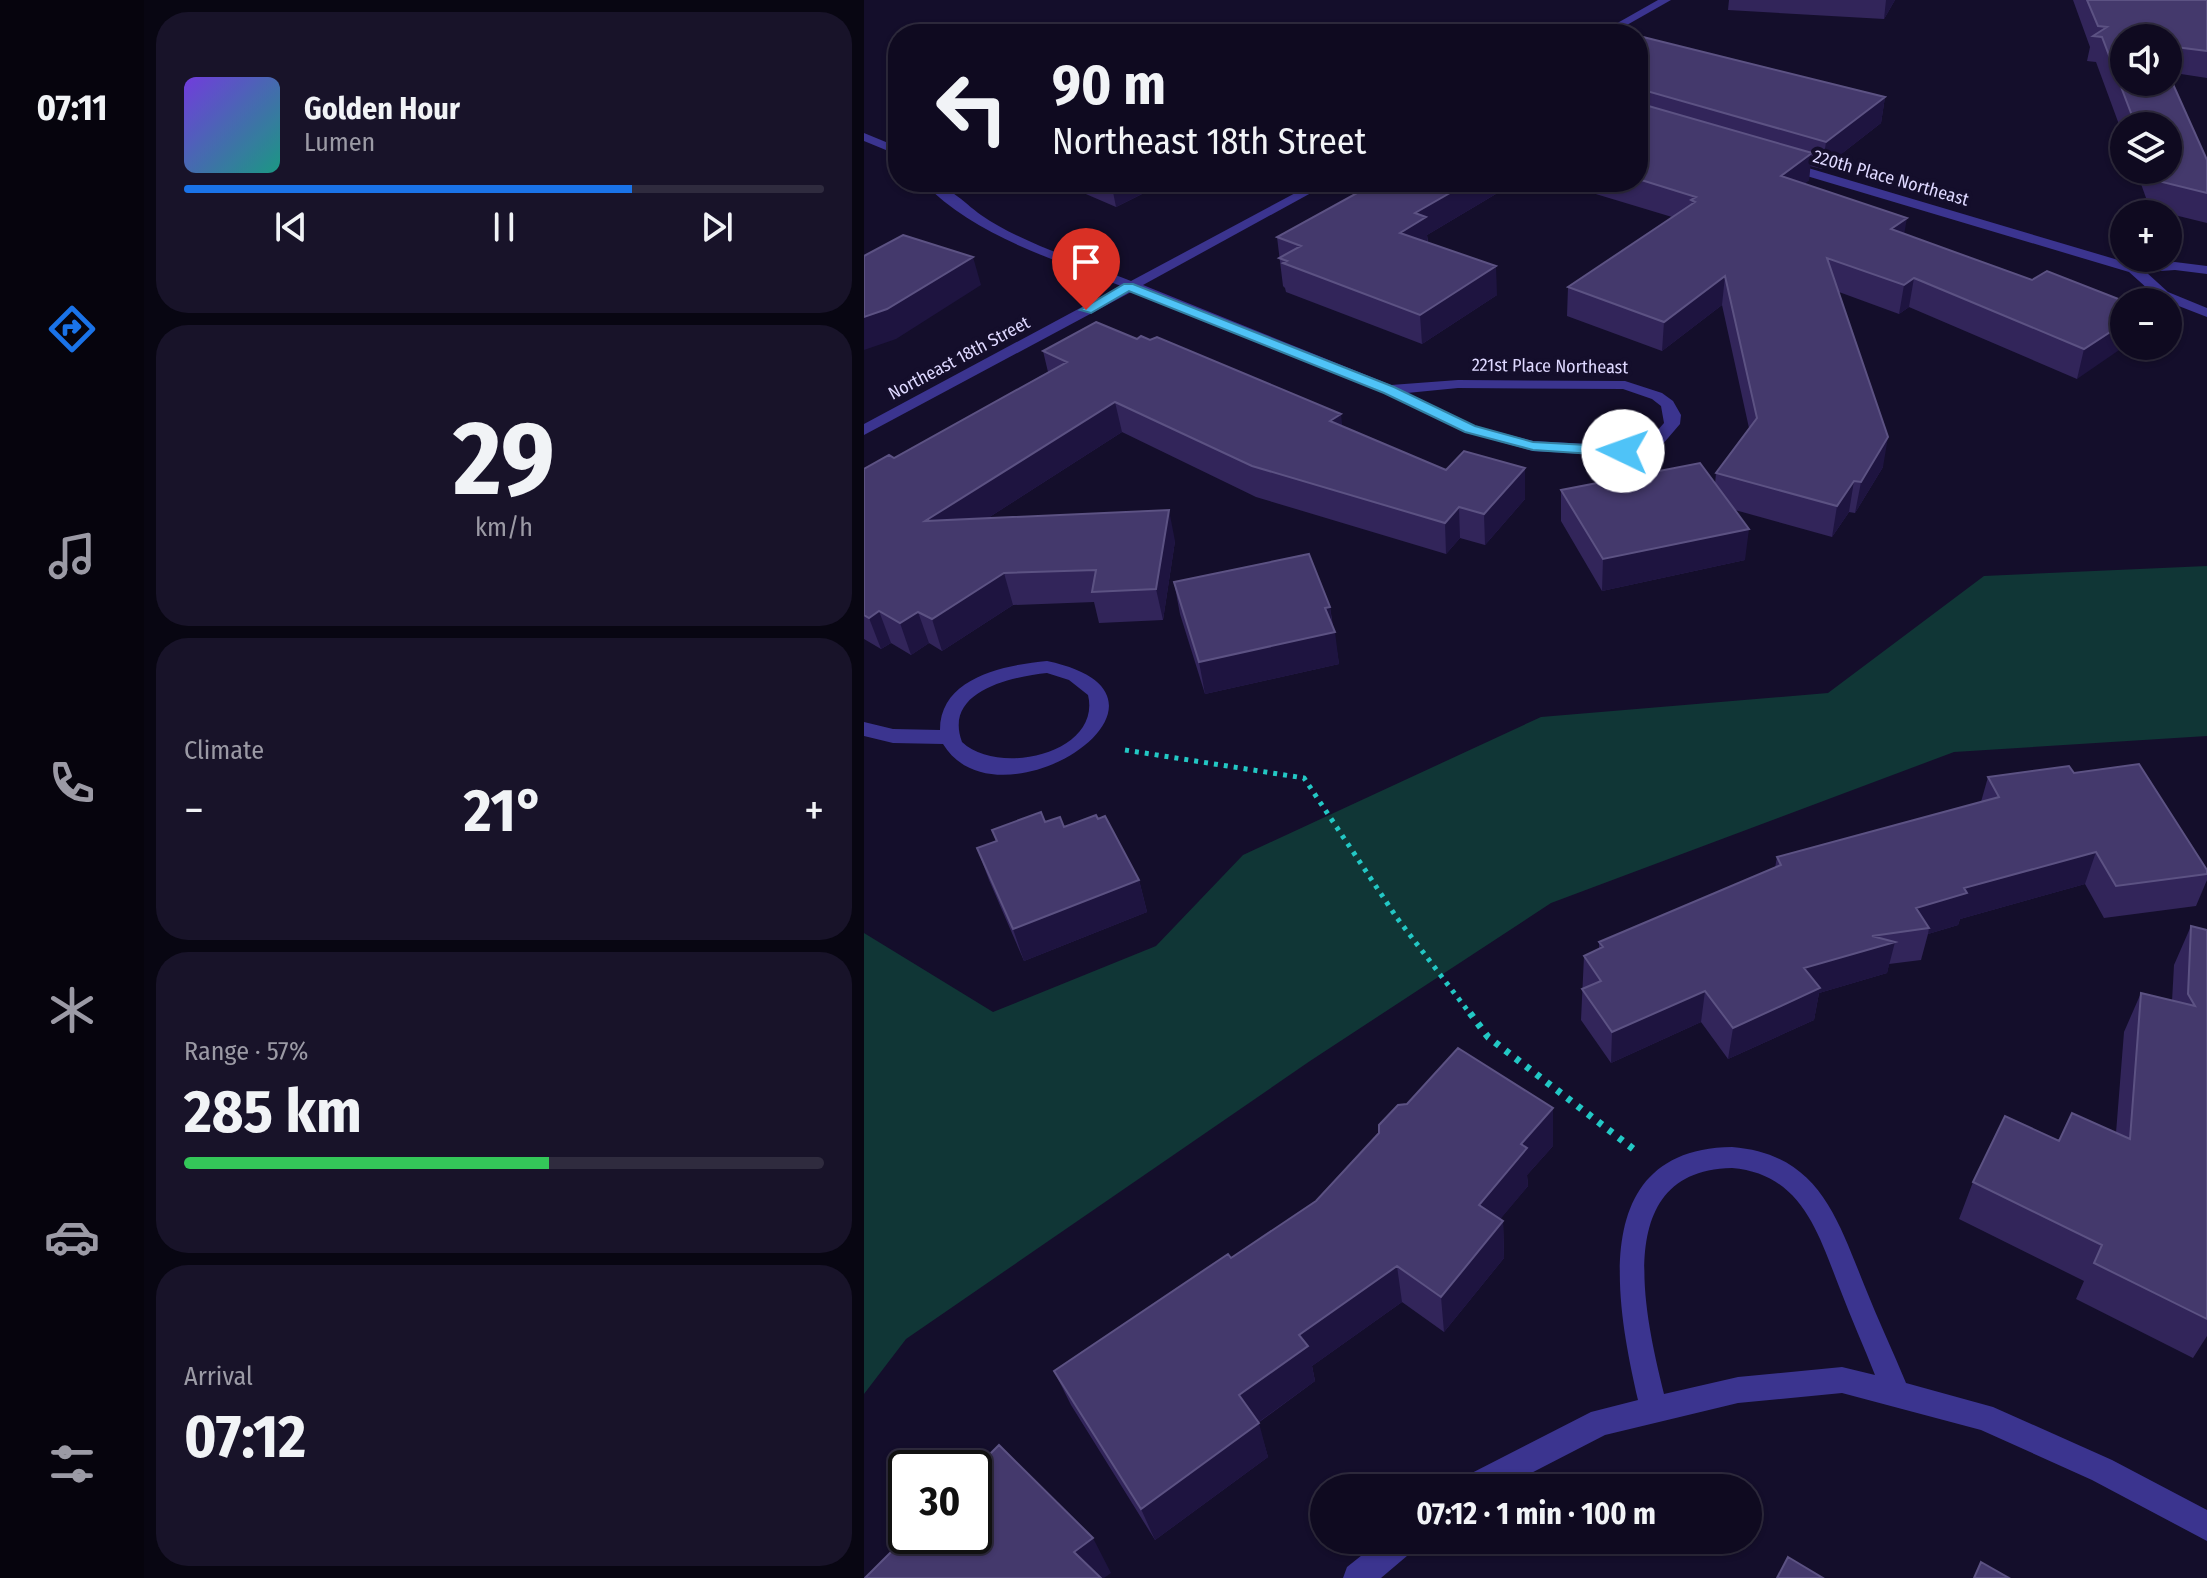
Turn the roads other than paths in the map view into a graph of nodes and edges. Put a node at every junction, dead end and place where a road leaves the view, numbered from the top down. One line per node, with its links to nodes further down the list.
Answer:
1 (1666, 0): 2 (street)
2 (1622, 24)
3 (864, 137): 4 (street)
4 (888, 147)
5 (1773, 162): 8 (street, 220th Place Northeast)
6 (942, 192): 12 (street, 221st Place Northeast)
7 (1306, 192): 12 (street, Northeast 18th Street)
8 (2110, 262)
9 (2182, 267): 10 (street, 220th Place Northeast)
10 (2207, 270)
11 (2137, 272): 13 (street, 220th Place Northeast)
12 (1129, 286): 14 (street, 221st Place Northeast); 15 (street, Northeast 18th Street)
13 (2207, 313)
14 (1389, 390): 14 (street, 221st Place Northeast)
15 (864, 430)
16 (864, 729): 17 (street)
17 (950, 737): 17 (street)
18 (1897, 1395): 19 (street); 19 (street); 21 (street)
19 (1654, 1409): 20 (street)
20 (1499, 1474)
21 (2207, 1526)
22 (1387, 1554): 23 (street)
23 (1358, 1578)

